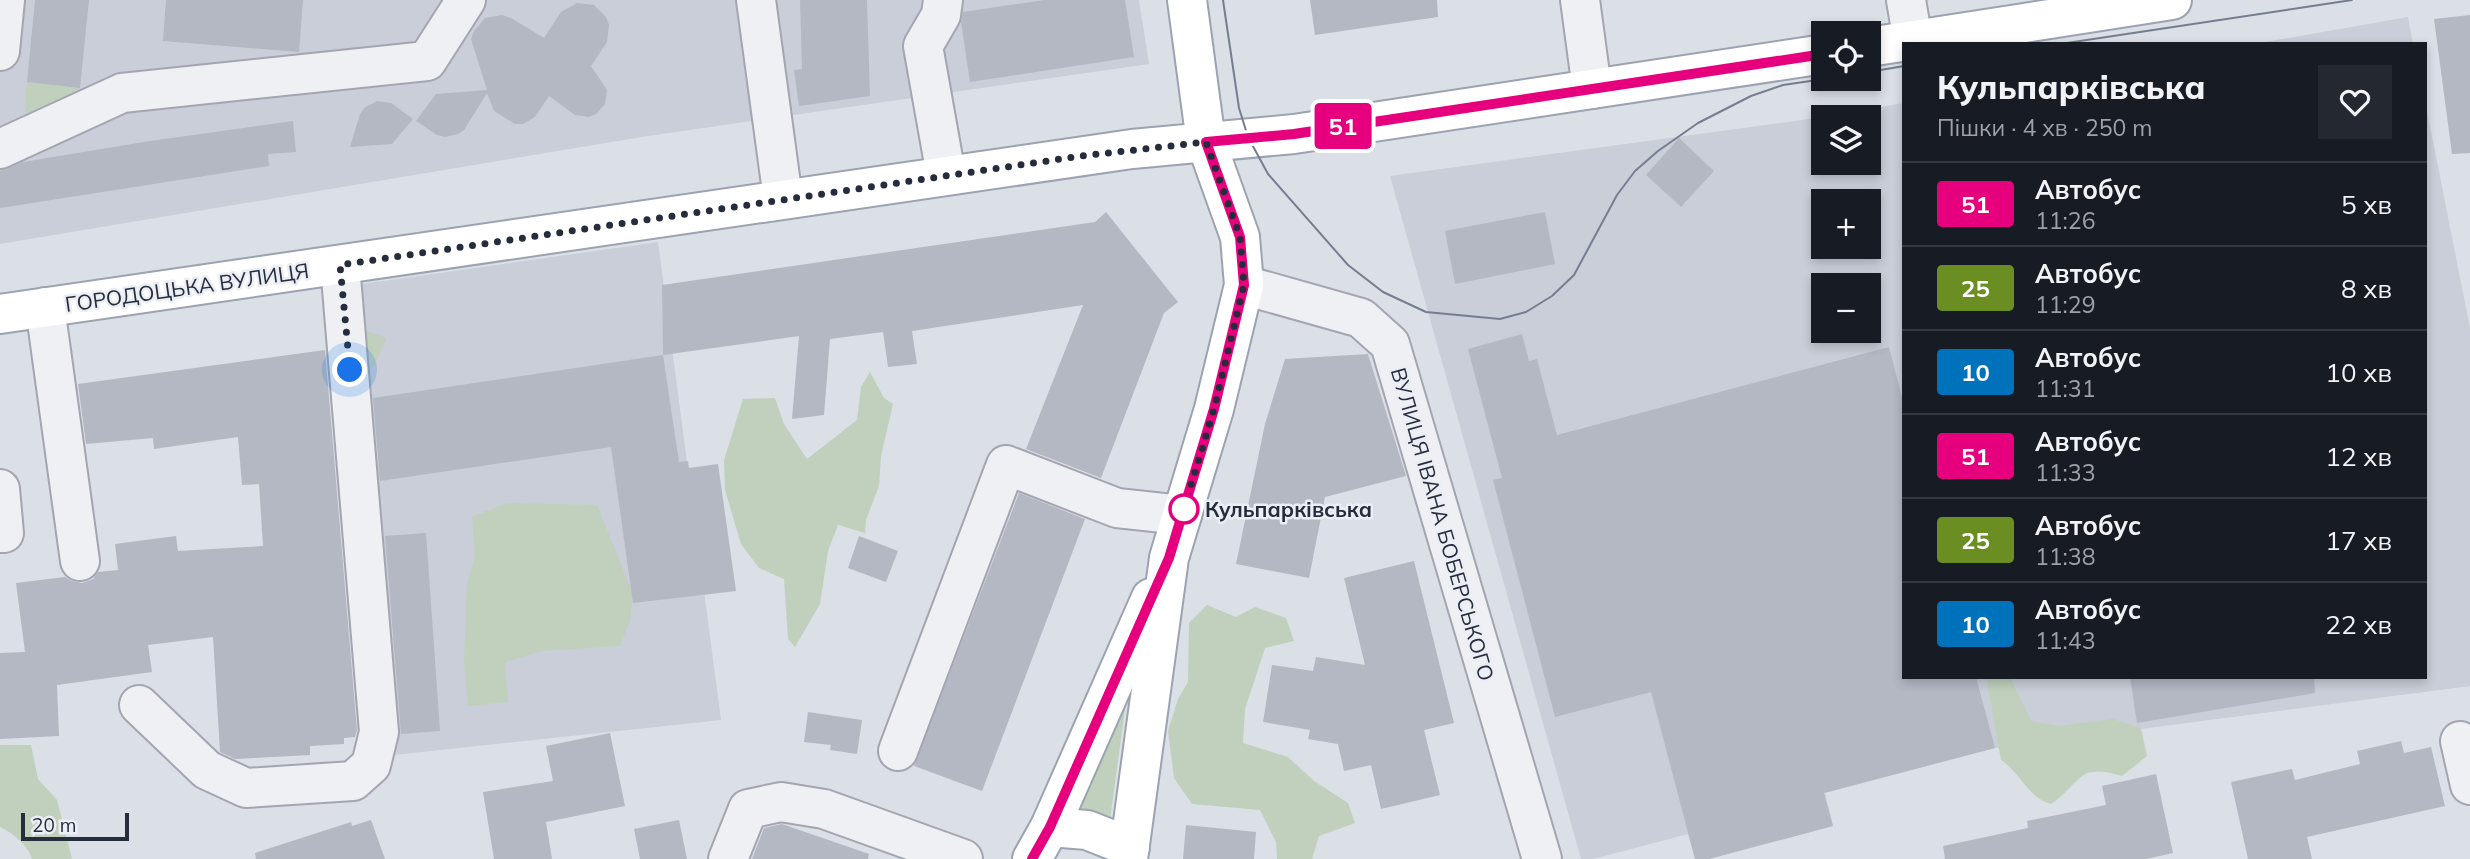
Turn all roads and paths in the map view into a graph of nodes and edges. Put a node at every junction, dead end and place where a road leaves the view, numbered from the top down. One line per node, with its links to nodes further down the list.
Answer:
1 (5, 0): 13 (street)
2 (466, 0): 17 (street)
3 (756, 0): 19 (street)
4 (943, 0): 18 (street)
5 (1187, 0): 16 (main road)
6 (1580, 0): 15 (street)
7 (1906, 0): 9 (street)
8 (2172, 0): 9 (main road)
9 (1913, 41): 11 (main road)
10 (1902, 42): 12 (main road)
11 (1906, 42)
12 (1881, 45)
13 (0, 51)
14 (1811, 56): 15 (main road, ГОРОДОЦЬКА ВУЛИЦЯ)
15 (1592, 89): 16 (main road, ГОРОДОЦЬКА ВУЛИЦЯ)
16 (1206, 142): 18 (main road, ГОРОДОЦЬКА ВУЛИЦЯ); 21 (main road)
17 (0, 149)
18 (946, 175): 19 (main road, ГОРОДОЦЬКА ВУЛИЦЯ)
19 (783, 199): 20 (main road, ГОРОДОЦЬКА ВУЛИЦЯ)
20 (340, 265): 22 (main road, ГОРОДОЦЬКА ВУЛИЦЯ); 29 (street)
21 (1244, 285): 25 (main road); 37 (street, ВУЛИЦЯ ІВАНА БОБЕРСЬКОГО)
22 (44, 307): 23 (main road, ГОРОДОЦЬКА ВУЛИЦЯ); 28 (street)
23 (0, 314)
24 (0, 489): 26 (street)
25 (1182, 515): 27 (main road); 31 (street)
26 (0, 533)
27 (1169, 558): 33 (main road); 34 (main road)
28 (80, 561)
29 (139, 705)
30 (2460, 741): 32 (street)
31 (898, 751)
32 (2470, 785)
33 (1041, 843): 34 (main road)
34 (1129, 853)
35 (727, 859): 36 (street)
36 (963, 859)
37 (1542, 859)

